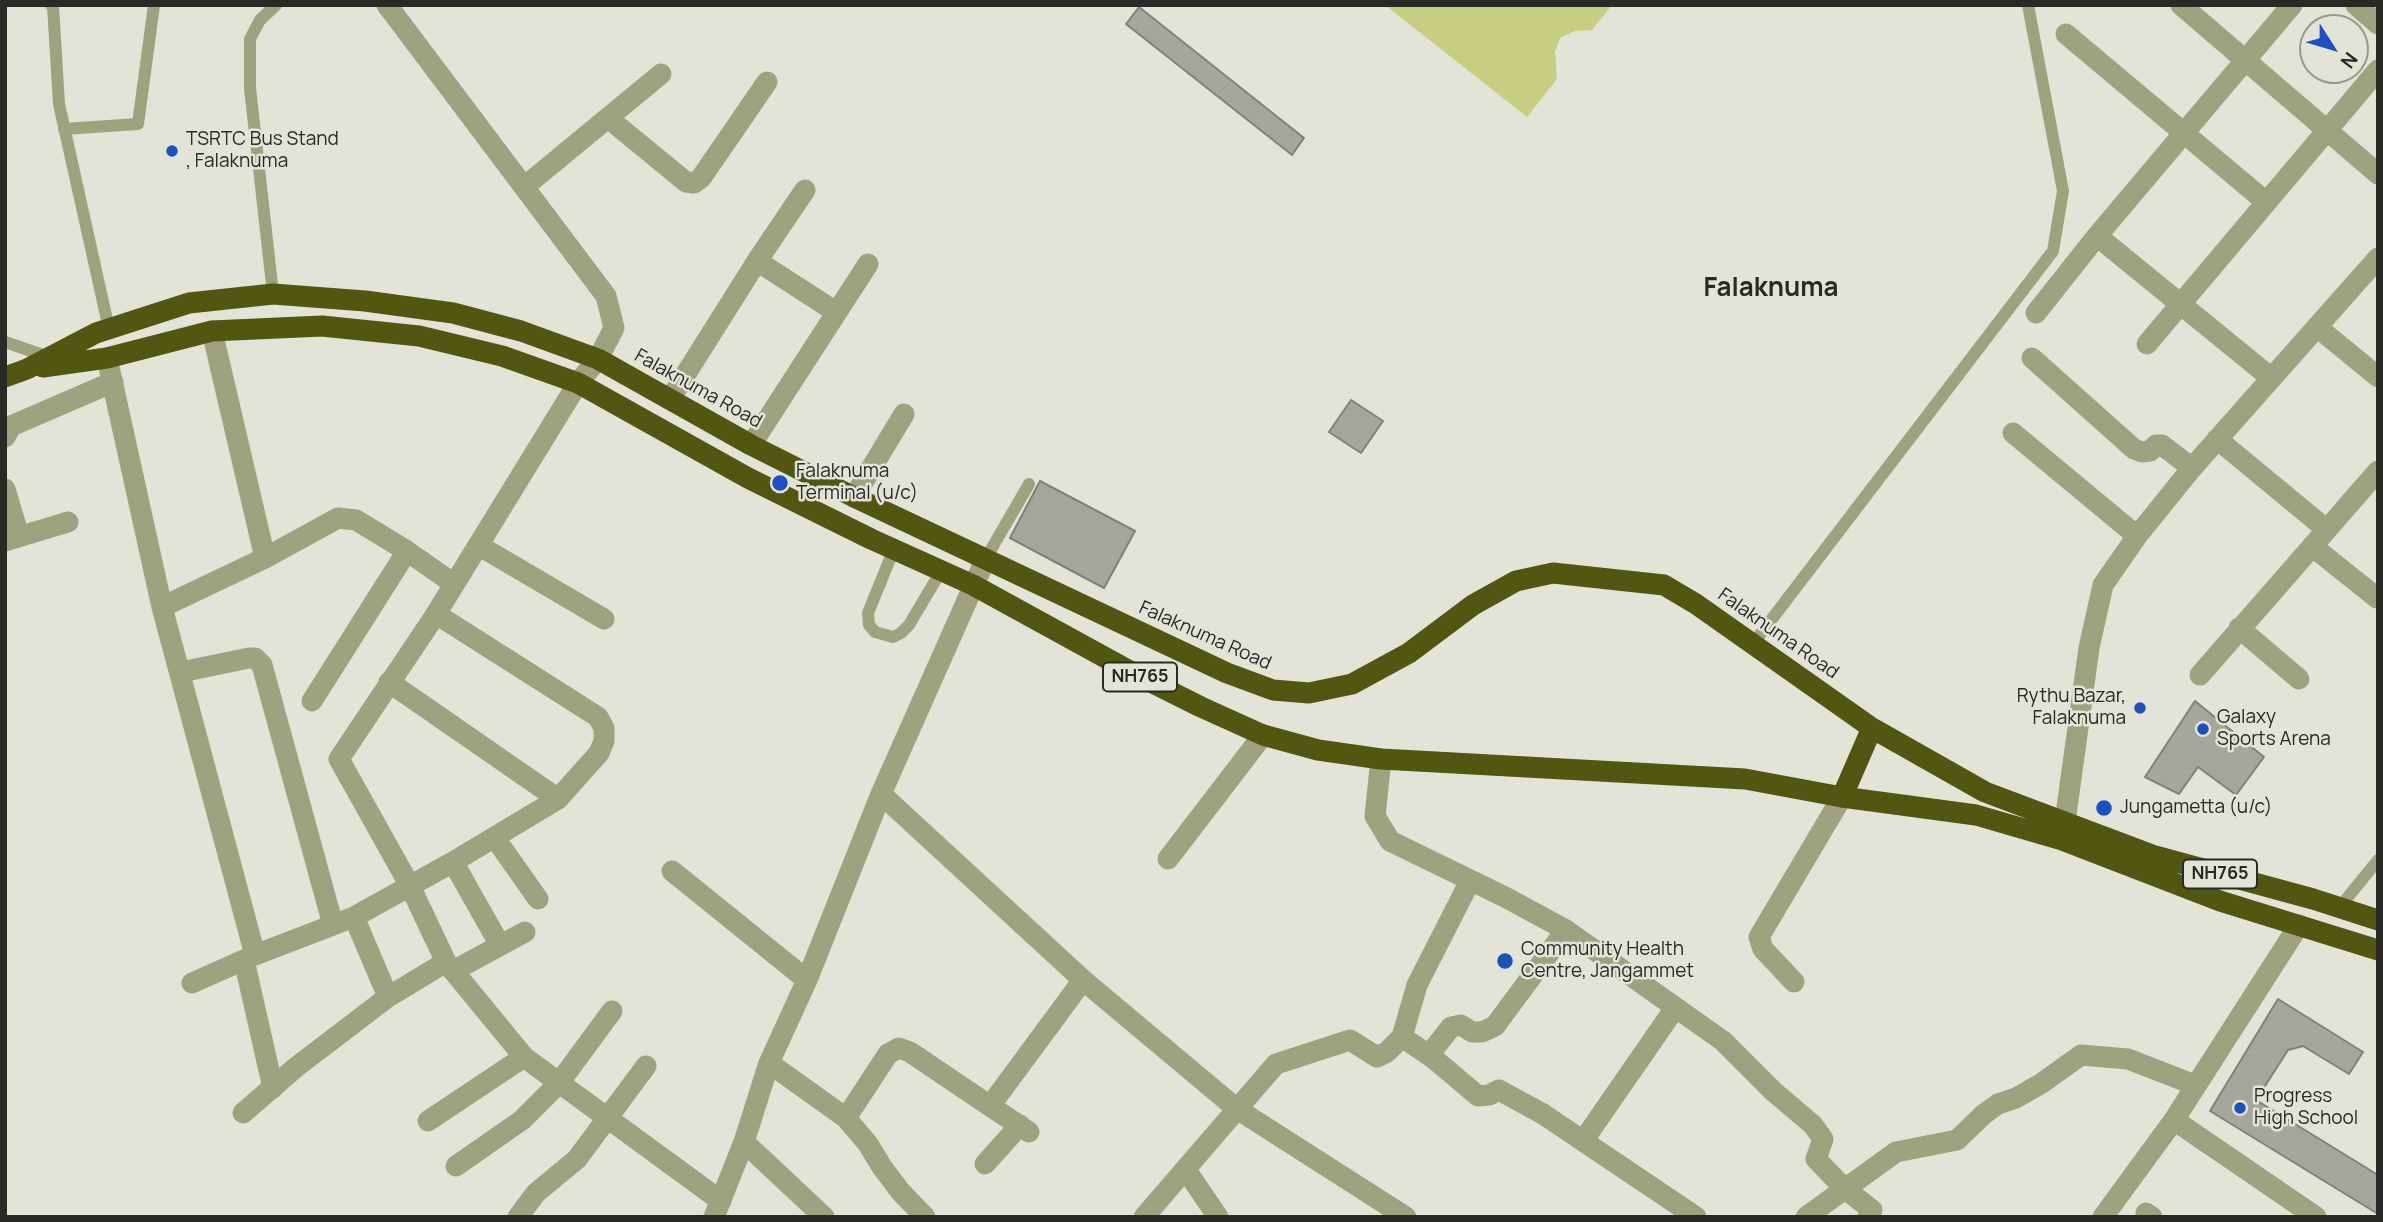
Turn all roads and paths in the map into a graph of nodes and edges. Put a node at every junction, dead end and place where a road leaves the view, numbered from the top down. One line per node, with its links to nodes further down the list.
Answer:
1 (51, 5): 16 (lane)
2 (154, 5): 16 (lane)
3 (276, 5): 27 (lane)
4 (387, 5): 20 (street)
5 (2028, 5): 77 (lane)
6 (2181, 5): 11 (street)
7 (2292, 5): 11 (street)
8 (2356, 5): 9 (street)
9 (2378, 24)
10 (2066, 34): 18 (street)
11 (2245, 62): 17 (street); 18 (street)
12 (2378, 70): 17 (street)
13 (661, 74): 15 (street)
14 (768, 82): 15 (street)
15 (608, 118): 20 (street)
16 (64, 129): 33 (lane)
17 (2327, 130): 19 (street); 22 (street)
18 (2184, 135): 22 (street); 23 (street)
19 (2378, 174)
20 (524, 187): 41 (street)
21 (805, 190): 25 (street)
22 (2266, 202): 29 (street)
23 (2097, 236): 29 (street); 31 (street)
24 (2378, 258): 32 (street)
25 (757, 261): 30 (street); 48 (street)
26 (868, 264): 30 (street)
27 (273, 294): 28 (highway, Falaknuma Road / NH765); 33 (highway, Falaknuma Road / NH765)
28 (365, 301): 35 (highway); 41 (highway, Falaknuma Road / NH765)
29 (2180, 304): 37 (street); 44 (street)
30 (836, 312): 53 (street)
31 (2036, 313)
32 (2316, 327): 44 (street); 45 (street)
33 (109, 329): 38 (highway, Falaknuma Road / NH765)
34 (212, 331): 35 (highway, Falaknuma Road / NH765); 39 (highway, Falaknuma Road / NH765); 67 (street)
35 (363, 331): 47 (highway, Falaknuma Road / NH765)
36 (5, 342): 38 (lane)
37 (2147, 344)
38 (49, 357): 42 (highway, Falaknuma Road / NH765)
39 (107, 358): 42 (highway, Falaknuma Road / NH765); 46 (street)
40 (2032, 358): 54 (street)
41 (598, 359): 47 (street); 48 (highway, Falaknuma Road / NH765)
42 (27, 369): 43 (highway, Falaknuma Road / NH765)
43 (5, 377)
44 (2270, 377): 52 (street)
45 (2378, 377)
46 (113, 382): 51 (street); 73 (street)
47 (578, 383): 63 (street); 65 (highway, Falaknuma Road / NH765)
48 (670, 399): 53 (highway, Falaknuma Road / NH765)
49 (904, 414): 58 (street)
50 (2013, 433): 61 (street)
51 (5, 437)
52 (2217, 439): 54 (street); 60 (street)
53 (751, 445): 58 (highway, Falaknuma Road / NH765)
54 (2192, 468): 61 (street)
55 (2378, 471): 60 (street)
56 (1029, 484): 68 (lane)
57 (5, 489): 62 (street)
58 (854, 497): 68 (highway, Falaknuma Road / NH765)
59 (68, 522): 62 (street)
60 (2326, 529): 64 (street)
61 (2137, 536): 89 (street)
62 (12, 539)
63 (478, 545): 70 (street); 75 (street)
64 (2312, 546): 72 (street); 76 (street)
65 (894, 549): 69 (highway, Falaknuma Road / NH765); 69 (lane)
66 (407, 551): 67 (street); 70 (street); 82 (street)
67 (265, 558): 73 (street)
68 (985, 560): 71 (street); 77 (highway, Falaknuma Road / NH765)
69 (941, 571): 71 (highway, Falaknuma Road / NH765)
70 (454, 584): 74 (street)
71 (973, 585): 84 (highway, Falaknuma Road / NH765); 86 (street)
72 (2376, 598)
73 (162, 607): 78 (street)
74 (436, 614): 81 (street); 88 (street)
75 (604, 619)
76 (2239, 628): 79 (street); 80 (street)
77 (1752, 645): 83 (highway, Falaknuma Road / NH765)
78 (181, 672): 101 (street); 107 (street)
79 (2200, 675)
80 (2299, 679)
81 (389, 682): 88 (street); 96 (street)
82 (312, 701)
83 (1872, 729): 87 (highway); 89 (highway, Falaknuma Road / NH765)
84 (1263, 735): 85 (highway, Falaknuma Road / NH765); 91 (street)
85 (1381, 759): 87 (highway, Falaknuma Road / NH765); 95 (street)
86 (881, 794): 109 (street); 110 (street)
87 (1842, 797): 102 (highway, Falaknuma Road / NH765); 111 (street)
88 (558, 799): 90 (street)
89 (2065, 822): 98 (highway, Falaknuma Road / NH765)
90 (495, 838): 93 (street); 97 (street)
91 (1168, 859)
92 (2378, 860): 98 (lane)
93 (453, 862): 96 (street); 105 (street)
94 (672, 871): 109 (street)
95 (1470, 881): 103 (street); 116 (street)
96 (410, 886): 99 (street); 108 (street)
97 (538, 899)
98 (2339, 908): 100 (highway, Falaknuma Road / NH765)
99 (354, 917): 101 (street); 113 (street)
100 (2378, 920)
101 (333, 925): 107 (street)
102 (2299, 925): 106 (highway, Falaknuma Road / NH765); 122 (street)
103 (1566, 930): 114 (street); 117 (street)
104 (525, 932): 105 (street)
105 (500, 946): 108 (street)
106 (2378, 950)
107 (249, 958): 112 (street); 123 (street)
108 (450, 966): 113 (street); 118 (street)
109 (807, 980): 119 (street)
110 (1083, 980): 124 (street); 125 (street)
111 (1794, 982)
112 (192, 983)
113 (388, 997): 123 (street)
114 (1675, 1008): 131 (street); 136 (street)
115 (612, 1011): 121 (street)
116 (1402, 1037): 117 (street); 125 (street)
117 (1429, 1055): 131 (street)
118 (524, 1057): 121 (street); 130 (street)
119 (769, 1063): 128 (street); 132 (street)
120 (646, 1066): 127 (street)
121 (559, 1083): 127 (street); 134 (street)
122 (2195, 1085): 129 (street); 136 (street)
123 (273, 1087): 126 (street)
124 (990, 1106): 128 (street); 133 (street)
125 (1237, 1109): 135 (street); 143 (street)
126 (243, 1114)
127 (606, 1117): 137 (street); 138 (street)
128 (846, 1118): 140 (street)
129 (2174, 1120): 147 (street); 148 (street)
130 (428, 1121)
131 (1583, 1141): 144 (street)
132 (744, 1142): 137 (street); 139 (street)
133 (985, 1164)
134 (456, 1166)
135 (1186, 1170): 141 (street); 142 (street)
136 (1844, 1188): 145 (street); 146 (street)
137 (718, 1209)
138 (518, 1217)
139 (824, 1217)
140 (925, 1217)
141 (1144, 1217)
142 (1218, 1217)
143 (1406, 1217)
144 (1696, 1217)
145 (1806, 1217)
146 (1868, 1217)
147 (2103, 1217)
148 (2316, 1217)

